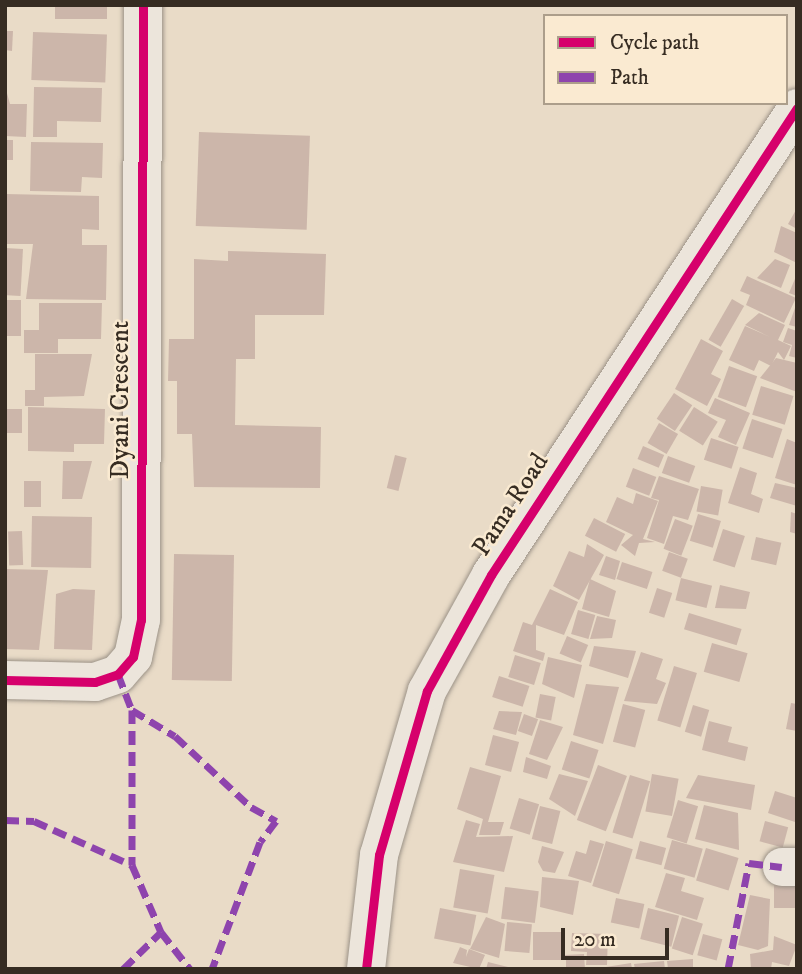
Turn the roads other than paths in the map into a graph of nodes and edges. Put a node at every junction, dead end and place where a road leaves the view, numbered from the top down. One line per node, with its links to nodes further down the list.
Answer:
1 (143, 5): 3 (street, Dyani Crescent)
2 (797, 108): 4 (street, Pama Road)
3 (5, 680)
4 (366, 969)

